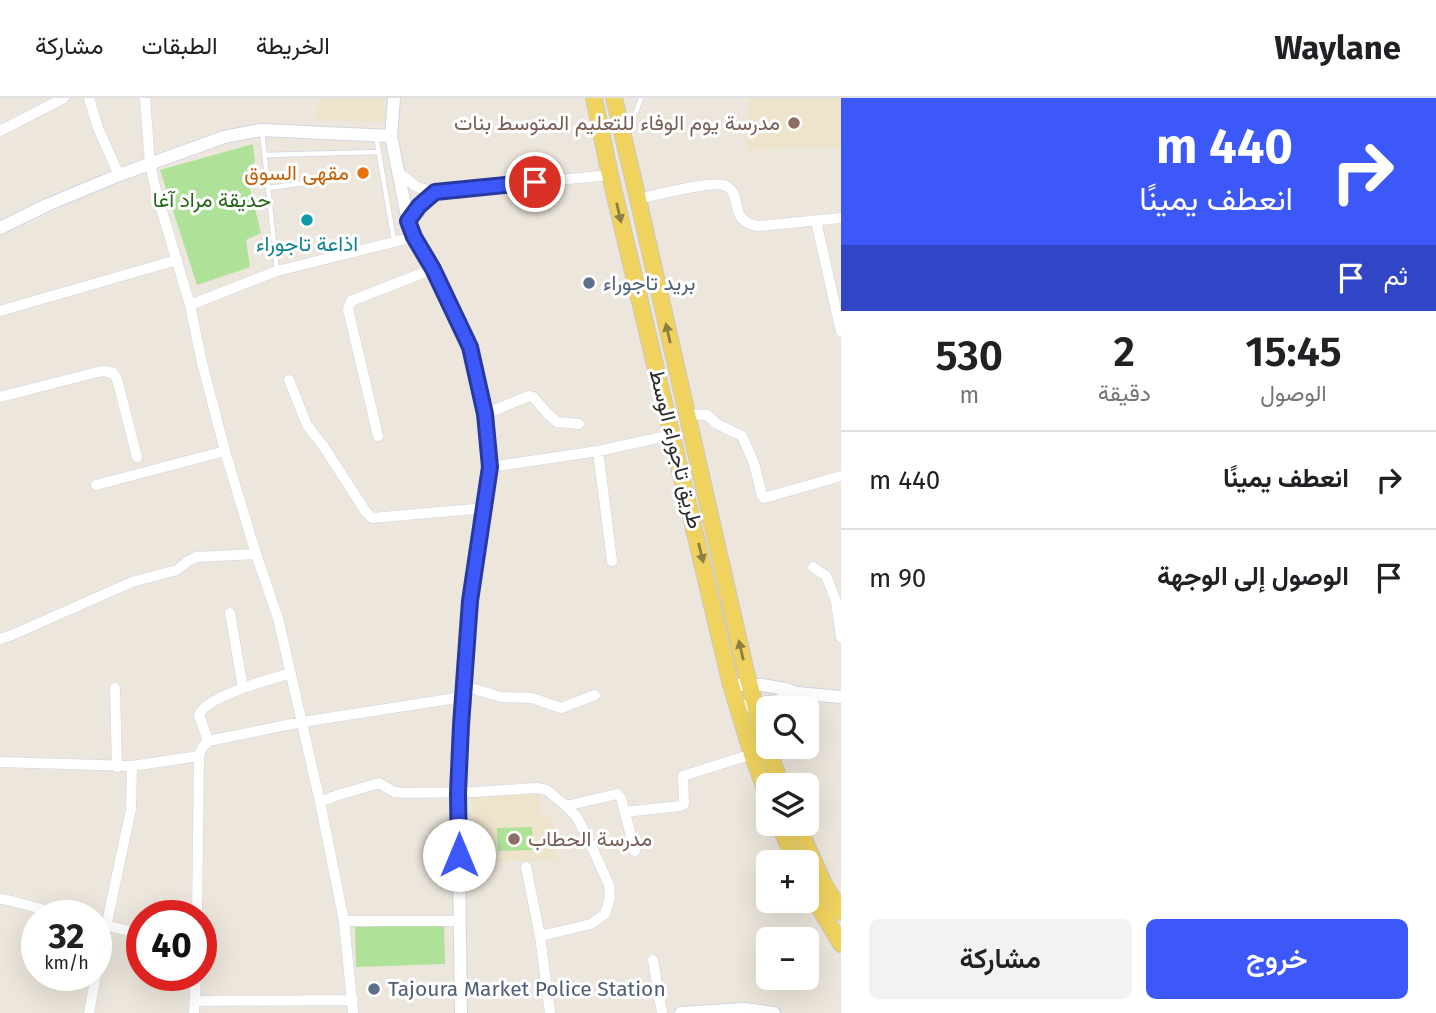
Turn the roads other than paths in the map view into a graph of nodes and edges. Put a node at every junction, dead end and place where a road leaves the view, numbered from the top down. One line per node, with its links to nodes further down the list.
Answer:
1 (64, 98): 9 (street)
2 (89, 98): 17 (street)
3 (145, 98): 15 (street)
4 (394, 98): 12 (street)
5 (594, 98): 18 (main road, طريق تاجوراء الوسط)
6 (614, 98): 10 (main road)
7 (641, 98): 10 (lane)
8 (261, 130): 11 (street); 14 (lane); 15 (street)
9 (0, 131)
10 (622, 131): 22 (main road)
11 (376, 136): 12 (street); 13 (lane)
12 (391, 136): 16 (street)
13 (379, 152): 14 (lane); 28 (lane)
14 (264, 155): 20 (lane)
15 (150, 164): 17 (street); 29 (street)
16 (399, 173): 21 (street); 24 (street)
17 (119, 175): 26 (street)
18 (610, 175): 21 (street); 40 (main road, طريق تاجوراء الوسط, one-way to 40)
19 (327, 180): 20 (lane)
20 (268, 188): 31 (lane)
21 (435, 192): 24 (street)
22 (638, 199): 25 (street); 38 (main road, one-way to 22)
23 (841, 218): 25 (street)
24 (408, 221): 27 (street)
25 (816, 221): 34 (street)
26 (0, 228)
27 (414, 237): 28 (street); 30 (street)
28 (395, 242): 31 (street)
29 (177, 260): 32 (street); 33 (street)
30 (433, 269): 37 (street); 41 (street)
31 (277, 271): 32 (street)
32 (190, 305): 42 (street)
33 (0, 311)
34 (841, 332)
35 (289, 380): 48 (street)
36 (0, 397): 44 (street)
37 (485, 414): 39 (street); 45 (street)
38 (687, 414): 46 (street); 56 (main road, one-way to 38)
39 (579, 424)
40 (672, 435): 43 (street); 57 (main road, طريق تاجوراء الوسط, one-way to 57)
41 (378, 436)
42 (225, 451): 47 (street); 49 (street)
43 (598, 451): 45 (street); 50 (street)
44 (137, 457)
45 (490, 467): 48 (street)
46 (841, 476)
47 (96, 485)
48 (485, 508): 60 (street)
49 (256, 554): 54 (street); 55 (street)
50 (612, 561)
51 (813, 567): 53 (street)
52 (230, 613): 59 (street)
53 (841, 637)
54 (0, 639)
55 (290, 673): 59 (street); 66 (street)
56 (749, 684): 57 (street); 61 (street); 64 (main road)
57 (731, 685): 65 (main road, طريق تاجوراء الوسط)
58 (115, 688): 71 (street)
59 (243, 688): 67 (street)
60 (463, 691): 62 (street); 66 (street); 75 (street)
61 (797, 693): 63 (street); 64 (street)
62 (595, 695)
63 (841, 697)
64 (755, 704): 65 (street); 74 (main road)
65 (737, 707): 68 (main road, طريق تاجوراء الوسط)
66 (302, 722): 67 (street); 76 (street)
67 (208, 741): 69 (street)
68 (752, 754): 73 (main road, طريق تاجوراء الوسط); 78 (street)
69 (199, 756): 72 (street); 83 (street)
70 (0, 762): 71 (street)
71 (117, 766): 72 (street)
72 (132, 766): 84 (street)
73 (759, 773)
74 (777, 773)
75 (458, 793): 76 (street); 77 (street); 89 (street)
76 (320, 802): 88 (street)
77 (566, 806): 78 (street); 90 (street)
78 (625, 812): 80 (street)
79 (802, 836): 87 (main road)
80 (635, 851)
81 (526, 867): 90 (street)
82 (0, 899): 85 (street)
83 (197, 900)
84 (112, 902)
85 (21, 903)
86 (819, 907): 91 (main road)
87 (841, 912)
88 (344, 921): 89 (street); 96 (street)
89 (460, 921): 100 (street)
90 (540, 936): 101 (street)
91 (841, 944)
92 (653, 960): 102 (street)
93 (93, 991): 97 (street)
94 (195, 991): 95 (street)
95 (195, 1000): 96 (street); 98 (street)
96 (353, 1000): 99 (street)
97 (89, 1013)
98 (194, 1013)
99 (354, 1013)
100 (461, 1013)
101 (550, 1013)
102 (663, 1013)
103 (681, 1013): 104 (street)
104 (774, 1013)

